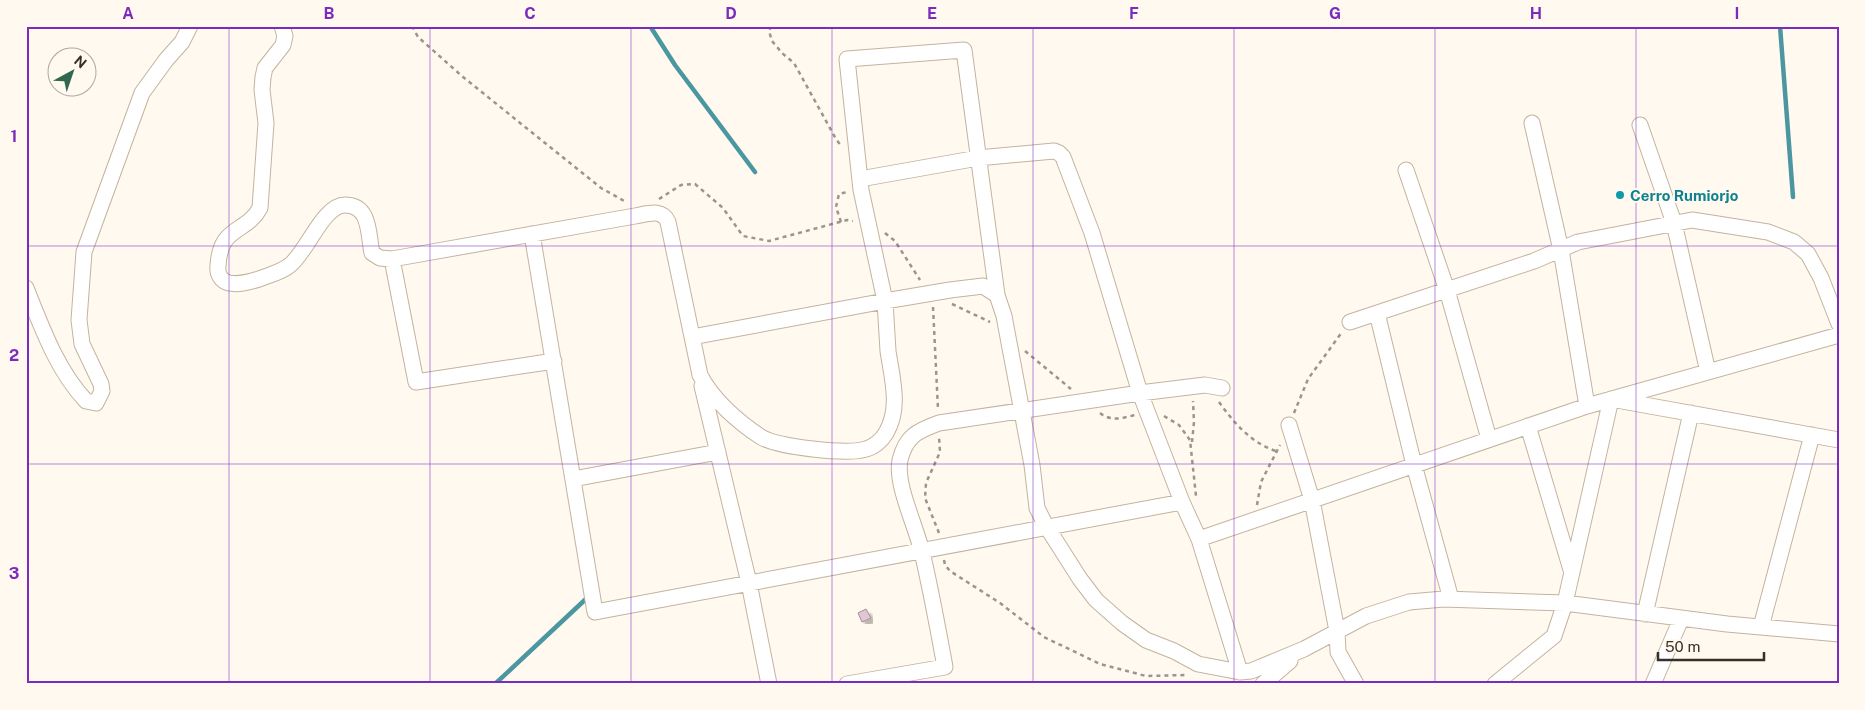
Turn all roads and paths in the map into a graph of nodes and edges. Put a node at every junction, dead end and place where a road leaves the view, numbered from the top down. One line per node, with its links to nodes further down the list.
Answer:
1 (190, 26): 15 (street)
2 (282, 26): 14 (street)
3 (771, 26): 6 (path)
4 (1532, 123): 13 (street)
5 (1640, 125): 11 (street)
6 (858, 158): 7 (street); 9 (street)
7 (978, 158): 9 (street); 17 (street); 29 (street)
8 (1406, 170): 16 (street)
9 (860, 185): 10 (path); 18 (street)
10 (842, 222)
11 (1674, 223): 13 (street); 21 (street); 25 (street)
12 (532, 234): 14 (street); 23 (street); 24 (street)
13 (1561, 250): 16 (street); 31 (street)
14 (392, 259): 24 (street)
15 (26, 288)
16 (1447, 290): 19 (street); 37 (street)
17 (997, 295): 18 (street); 32 (street)
18 (884, 301): 23 (street); 26 (street)
19 (1377, 313): 20 (street); 42 (street)
20 (1350, 322): 34 (path)
21 (1839, 324)
22 (1839, 334): 25 (street)
23 (692, 337): 26 (street)
24 (554, 362): 43 (street)
25 (1708, 372): 30 (street)
26 (700, 375): 40 (street)
27 (1201, 386): 28 (street); 29 (street); 39 (path); 41 (path)
28 (1222, 388)
29 (1140, 393): 32 (street); 45 (street)
30 (1611, 399): 31 (street); 33 (street); 49 (street)
31 (1587, 406): 35 (street)
32 (1022, 412): 46 (street); 48 (street)
33 (1691, 413): 36 (street); 53 (street)
34 (1289, 425): 44 (street)
35 (1528, 426): 37 (street); 49 (street)
36 (1812, 435): 38 (street); 55 (street)
37 (1489, 439): 42 (street)
38 (1839, 440)
39 (1191, 448)
40 (718, 452): 43 (street); 50 (street)
41 (1277, 452)
42 (1414, 465): 44 (street); 51 (street)
43 (573, 479): 50 (street)
44 (1312, 500): 47 (street); 56 (street)
45 (1182, 502): 46 (street); 47 (street)
46 (1048, 528): 48 (street); 59 (street)
47 (1199, 539): 59 (street)
48 (922, 550): 50 (street); 61 (street)
49 (1572, 574): 52 (street)
50 (748, 583): 60 (street)
51 (1451, 600): 52 (street); 56 (street)
52 (1566, 603): 53 (street); 64 (street)
53 (1645, 614): 54 (street)
54 (1681, 619): 55 (street); 65 (street)
55 (1762, 627): 57 (street)
56 (1337, 630): 58 (street); 63 (street)
57 (1839, 634)
58 (1304, 649): 59 (street); 62 (street)
59 (1240, 672)
60 (769, 684)
61 (847, 684)
62 (1262, 684)
63 (1356, 684)
64 (1495, 684)
65 (1653, 684)

